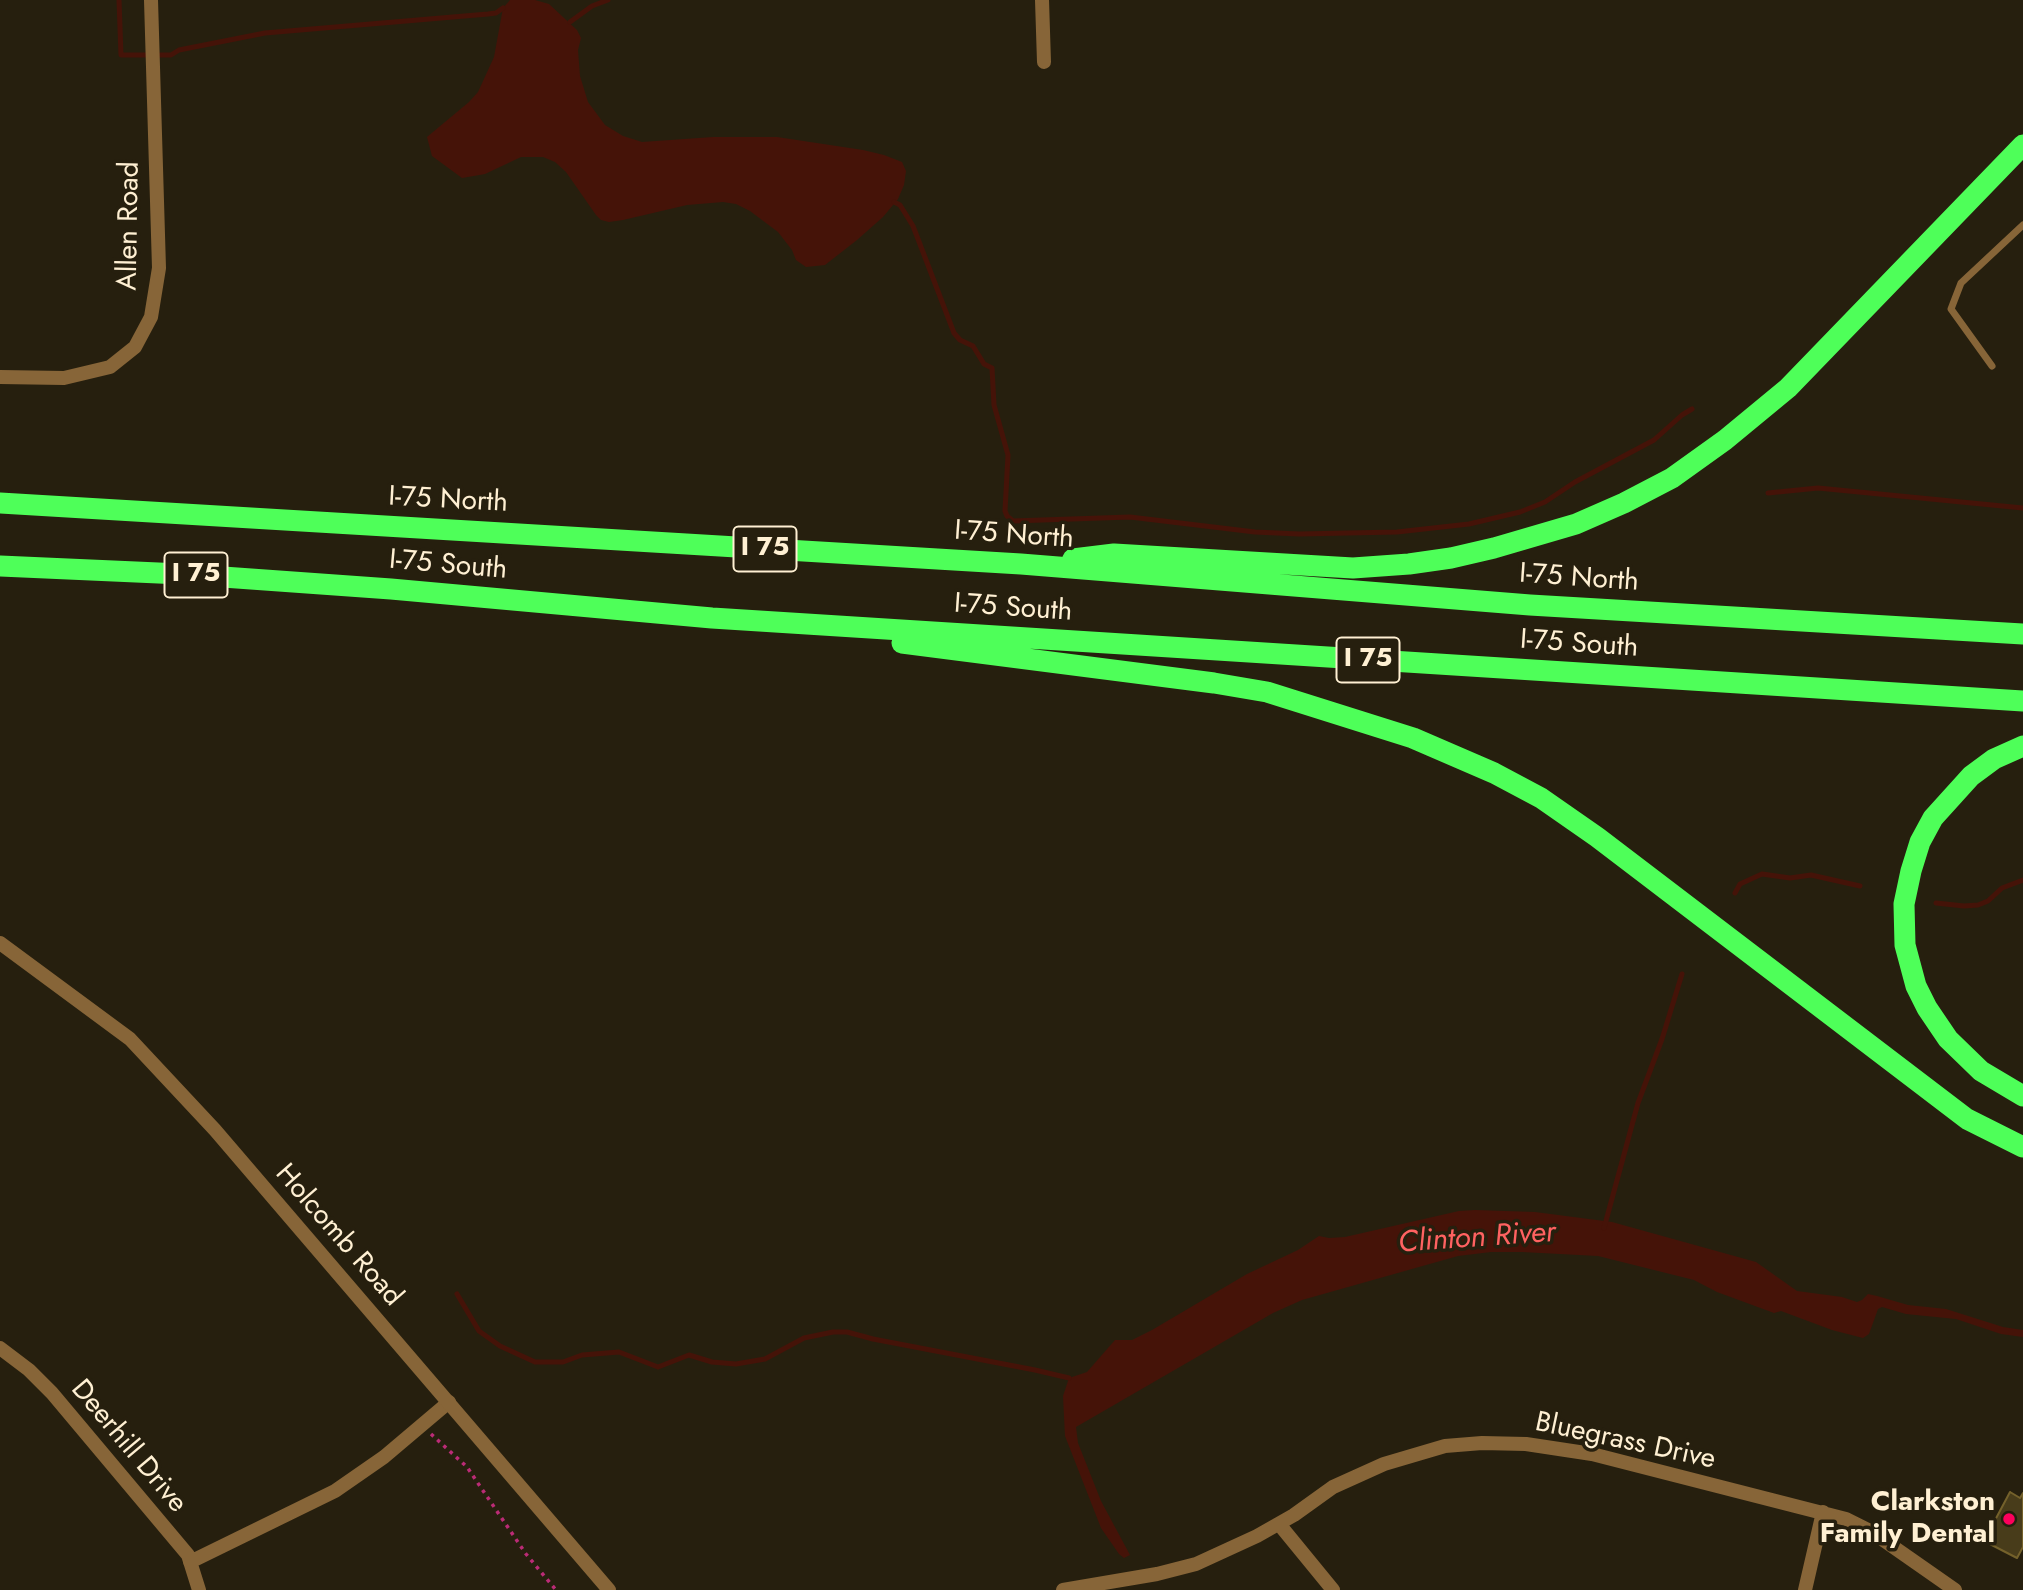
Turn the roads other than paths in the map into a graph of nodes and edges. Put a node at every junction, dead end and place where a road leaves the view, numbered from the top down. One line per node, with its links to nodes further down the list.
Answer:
1 (151, 0): 7 (street, Allen Road)
2 (1042, 0): 3 (street)
3 (1044, 62)
4 (2023, 145): 9 (highway)
5 (2023, 225): 6 (lane)
6 (1992, 366)
7 (0, 377)
8 (0, 503): 9 (highway, I-75 North / I 75)
9 (1021, 564): 12 (highway, I-75 North / I 75)
10 (0, 566): 11 (highway, I-75 South / I 75)
11 (712, 618): 13 (highway, I-75 South / I 75); 17 (highway)
12 (2023, 634)
13 (2023, 701)
14 (2023, 746): 16 (highway)
15 (0, 943): 19 (street, Holcomb Road)
16 (2023, 1096)
17 (2023, 1147)
18 (0, 1348): 22 (street, Deerhill Drive)
19 (449, 1402): 22 (street); 24 (street, Holcomb Road)
20 (1823, 1512): 21 (street, Bluegrass Drive); 27 (street); 28 (street, Bluegrass Drive)
21 (1279, 1524): 25 (street, Bluegrass Drive); 26 (street)
22 (190, 1562): 23 (street, Deerhill Drive)
23 (199, 1590)
24 (610, 1590)
25 (1063, 1590)
26 (1333, 1590)
27 (1805, 1590)
28 (1955, 1590)

